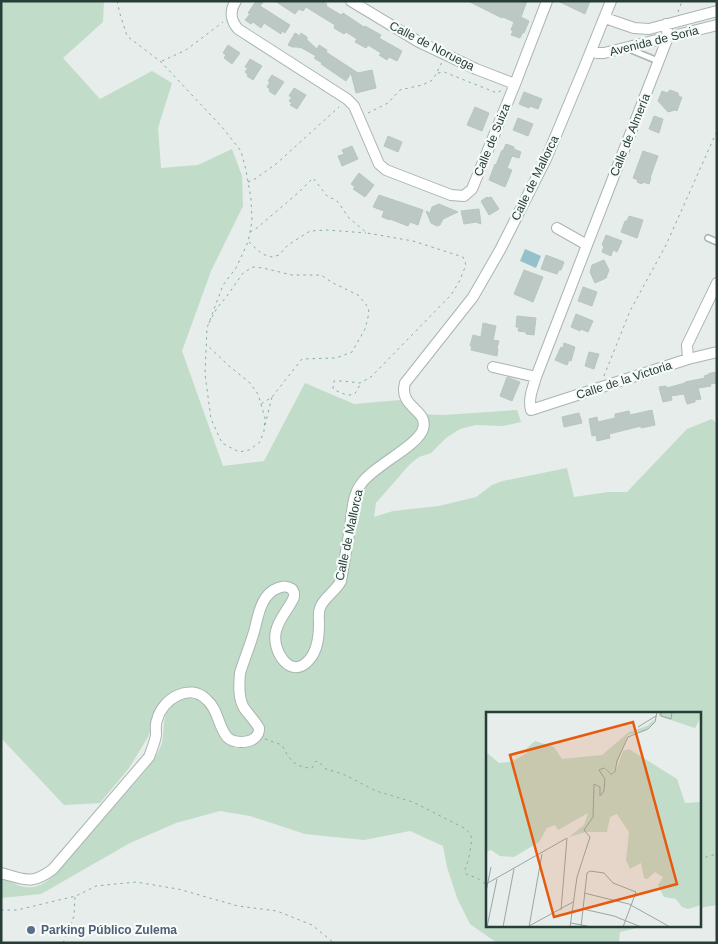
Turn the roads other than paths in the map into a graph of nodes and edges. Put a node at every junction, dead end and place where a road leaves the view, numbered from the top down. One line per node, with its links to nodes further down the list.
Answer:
1 (236, 1): 13 (street, Calle de Suiza)
2 (351, 1): 13 (street, Calle de Noruega)
3 (547, 1): 13 (street, Calle de Suiza)
4 (611, 1): 6 (street, Calle de Mallorca)
5 (717, 11): 7 (street, Avenida de Soria)
6 (605, 18): 7 (street, Avenida de Soria); 11 (street, Calle de Mallorca)
7 (666, 24): 9 (street, Calle de Almería)
8 (717, 25): 9 (street, Avenida de Soria)
9 (668, 37): 10 (street, Avenida de Soria); 12 (street, Calle de Almería)
10 (626, 48): 11 (street, Avenida de Soria); 12 (lane)
11 (592, 51): 24 (street, Calle de Mallorca)
12 (659, 61): 17 (street, Calle de Almería)
13 (515, 84)
14 (557, 228): 17 (street)
15 (708, 238): 16 (lane)
16 (717, 242)
17 (587, 244): 22 (street, Calle de Almería)
18 (717, 283): 20 (street)
19 (717, 352): 20 (street, Calle de la Victoria)
20 (688, 359): 23 (street, Calle de la Victoria)
21 (493, 367): 22 (street)
22 (536, 377): 23 (street, Calle de Almería)
23 (531, 410)
24 (1, 873)

